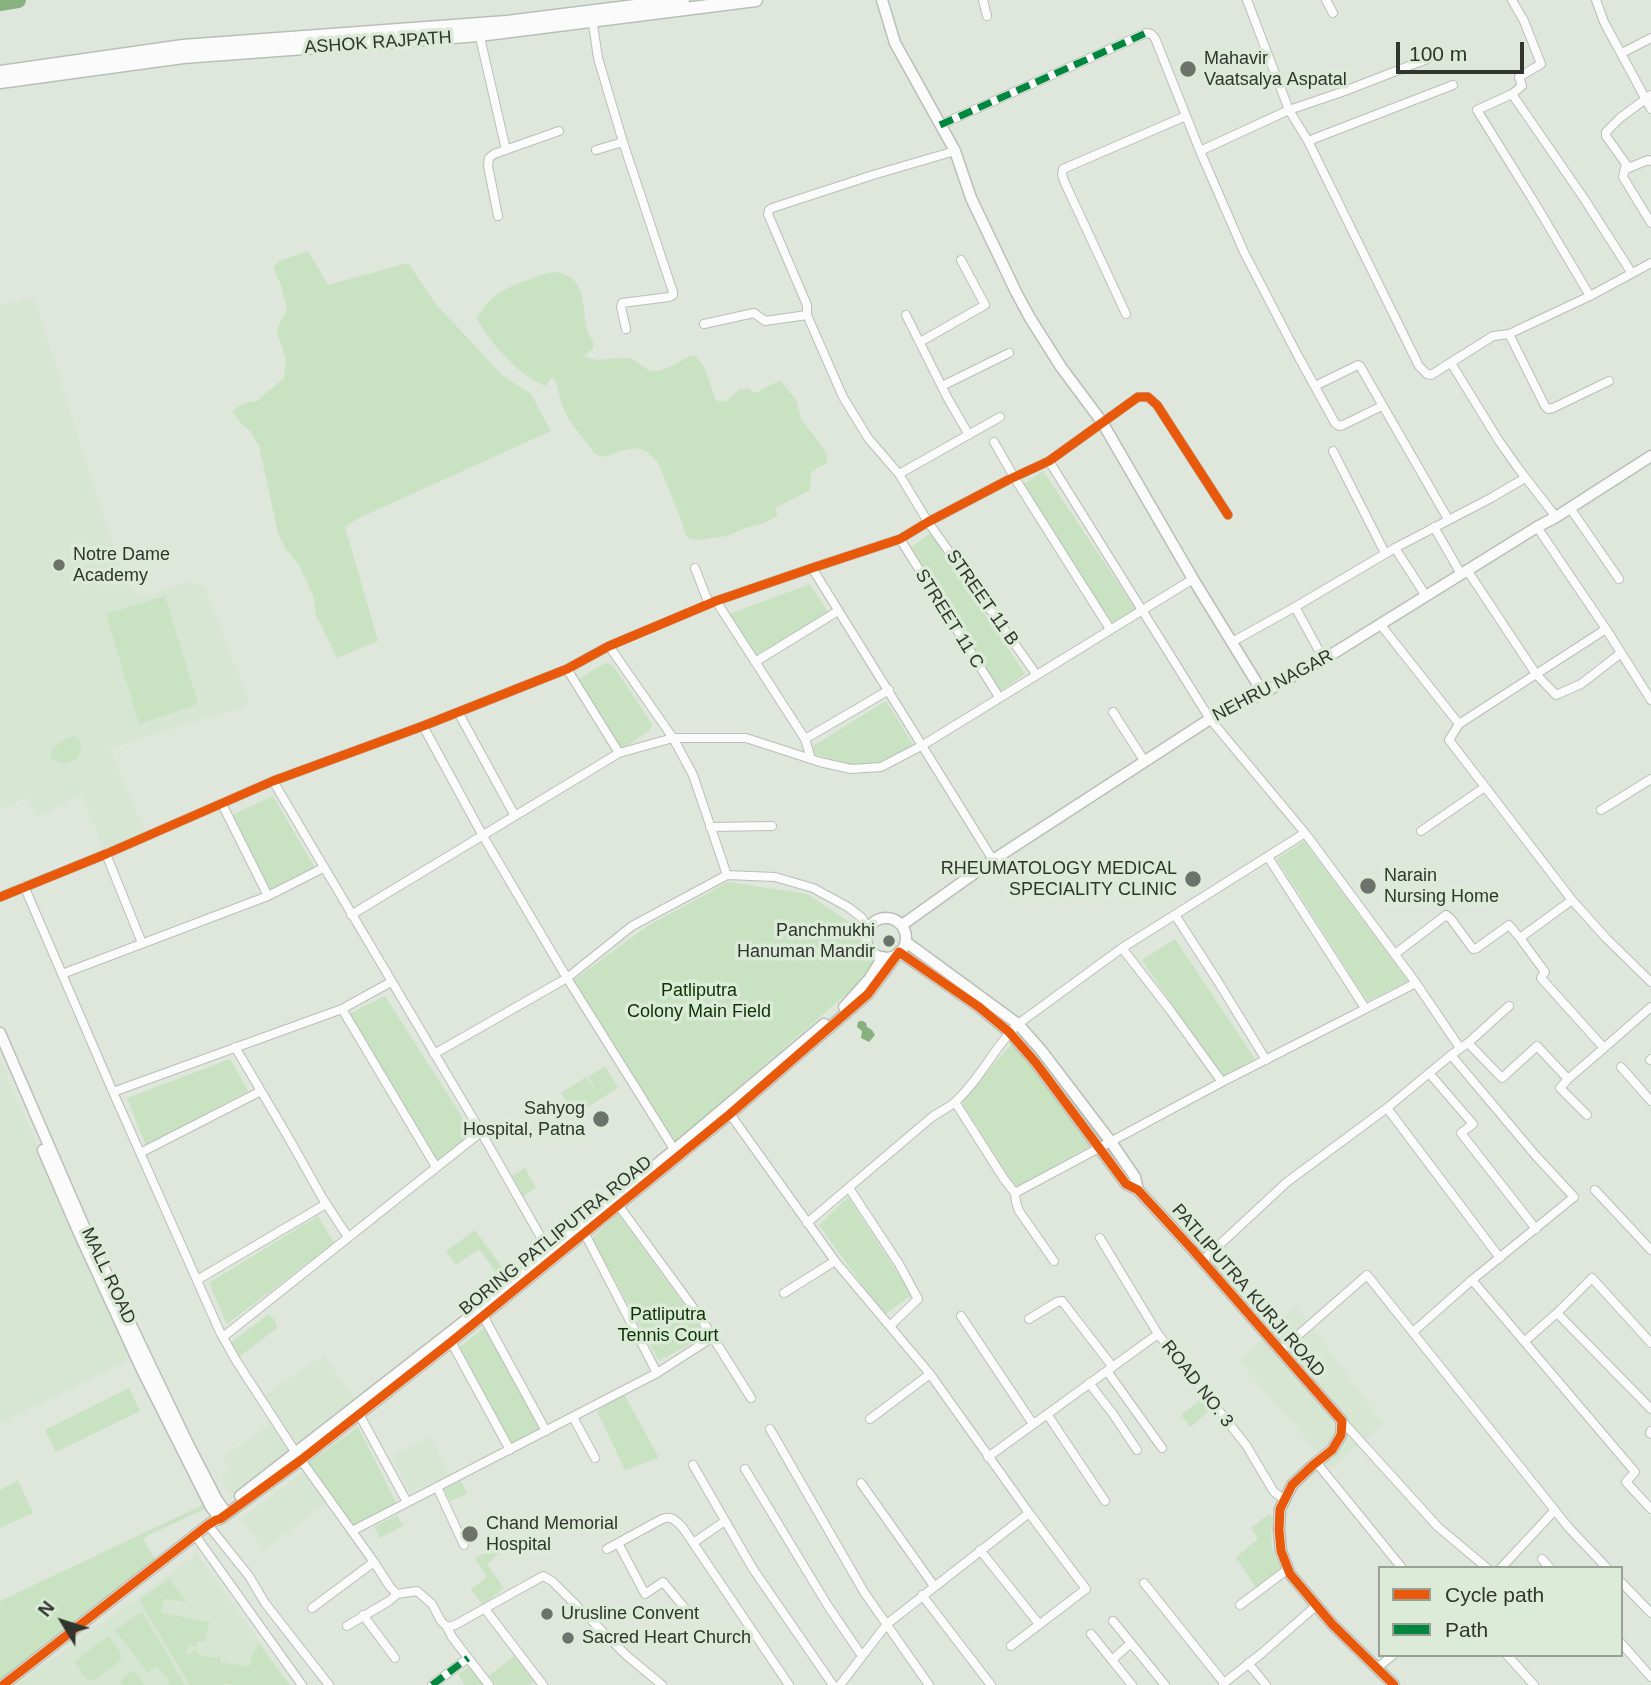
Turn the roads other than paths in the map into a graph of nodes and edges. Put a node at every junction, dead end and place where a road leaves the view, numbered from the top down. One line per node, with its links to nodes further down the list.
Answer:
1 (683, 0): 11 (main road, ASHOK RAJPATH)
2 (756, 0): 11 (main road, ASHOK RAJPATH)
3 (882, 0): 24 (street)
4 (982, 0): 10 (street)
5 (1247, 0): 22 (street)
6 (1326, 0): 9 (street)
7 (1512, 0): 19 (street)
8 (1596, 0): 14 (street)
9 (1333, 13)
10 (987, 16)
11 (592, 17): 12 (main road, ASHOK RAJPATH); 27 (street)
12 (479, 30): 16 (main road, ASHOK RAJPATH); 17 (main road, ASHOK RAJPATH); 28 (street)
13 (1651, 37): 14 (street)
14 (1622, 53): 20 (street)
15 (1427, 59): 22 (street)
16 (0, 72)
17 (0, 82)
18 (1453, 85): 26 (street)
19 (1512, 94): 38 (street); 39 (street)
20 (1648, 97): 21 (street); 33 (street)
21 (1651, 109)
22 (1289, 110): 26 (street); 31 (street)
23 (1186, 116): 24 (street); 31 (street); 40 (street)
24 (940, 125): 30 (street)
25 (559, 131): 28 (street)
26 (1308, 141): 48 (street)
27 (623, 142): 29 (street); 44 (street)
28 (506, 150): 34 (street)
29 (596, 150)
30 (955, 151): 41 (street, STREET 11 B); 54 (street)
31 (1200, 151): 51 (street)
32 (1651, 161): 33 (street)
33 (1626, 169): 35 (street)
34 (498, 216)
35 (1651, 223)
36 (961, 260): 46 (street)
37 (1651, 263): 38 (street)
38 (1631, 272): 39 (street)
39 (1590, 296): 45 (street)
40 (1126, 314)
41 (807, 315): 43 (street); 60 (street, STREET 11 B)
42 (906, 315): 46 (street)
43 (704, 324)
44 (626, 329)
45 (1509, 334): 48 (street); 49 (street)
46 (920, 342): 50 (street)
47 (1009, 353): 50 (street)
48 (1451, 363): 62 (street)
49 (1609, 382)
50 (942, 386): 55 (street)
51 (1315, 386): 52 (street); 52 (street)
52 (1382, 406): 66 (street)
53 (1000, 417): 55 (street)
54 (1101, 422): 59 (street); 64 (street); 76 (street)
55 (969, 435): 60 (street)
56 (994, 442): 61 (street)
57 (1333, 451): 72 (street)
58 (1651, 456): 63 (street, NEHRU NAGAR)
59 (1049, 461): 61 (street); 82 (street)
60 (900, 474): 67 (street, STREET 11 B)
61 (1014, 477): 67 (street); 84 (street)
62 (1525, 478): 65 (street); 66 (street)
63 (1570, 508): 65 (street, NEHRU NAGAR); 77 (street)
64 (1228, 515)
65 (1556, 517): 69 (street, NEHRU NAGAR)
66 (1448, 519): 68 (street)
67 (928, 522): 70 (street); 92 (street, STREET 11 B)
68 (1434, 527): 71 (street); 75 (street)
69 (1537, 527): 75 (street, NEHRU NAGAR); 85 (street)
70 (900, 539): 74 (street); 96 (street, STREET 11 C)
71 (1395, 548): 72 (street); 78 (street)
72 (1385, 553): 80 (street)
73 (695, 568): 79 (street)
74 (812, 568): 79 (street); 81 (street)
75 (1464, 572): 78 (street, NEHRU NAGAR); 93 (street)
76 (1193, 579): 82 (street); 86 (street)
77 (1619, 579)
78 (1426, 596): 83 (street, NEHRU NAGAR)
79 (712, 603): 87 (street); 90 (street)
80 (1295, 607): 86 (street); 89 (street)
81 (838, 611): 90 (street); 94 (street)
82 (1141, 611): 84 (street); 100 (street)
83 (1380, 624): 89 (street, NEHRU NAGAR); 101 (street)
84 (1110, 629): 92 (street)
85 (1606, 629): 88 (street); 93 (street)
86 (1232, 642): 95 (street)
87 (609, 646): 91 (street); 103 (street)
88 (1621, 653): 93 (street); 97 (street)
89 (1323, 658): 95 (street, NEHRU NAGAR)
90 (755, 662): 104 (street)
91 (567, 669): 98 (street); 106 (street)
92 (1036, 674): 96 (street)
93 (1536, 674): 101 (street)
94 (889, 690): 104 (street); 105 (street)
95 (1263, 693): 100 (street, NEHRU NAGAR)
96 (999, 697): 105 (street)
97 (1651, 700)
98 (458, 712): 102 (street); 114 (street)
99 (1113, 712): 108 (street)
100 (1210, 719): 108 (street, NEHRU NAGAR); 118 (street)
101 (1459, 724): 111 (street)
102 (423, 726): 110 (street); 119 (street)
103 (673, 738): 106 (street); 107 (street); 116 (street)
104 (805, 739): 107 (street)
105 (923, 746): 107 (street); 122 (street)
106 (619, 753): 114 (street)
107 (811, 759)
108 (1144, 762): 122 (street, NEHRU NAGAR)
109 (1651, 779): 113 (street)
110 (272, 781): 112 (street); 123 (street)
111 (1485, 787): 117 (street); 128 (street)
112 (222, 804): 120 (street); 126 (street)
113 (1601, 810)
114 (515, 816): 119 (street)
115 (772, 826): 116 (street)
116 (710, 827): 124 (street)
117 (1422, 831)
118 (1305, 833): 121 (street); 137 (street)
119 (483, 836): 129 (street); 140 (street)
120 (106, 855): 125 (street); 134 (street)
121 (1268, 856): 130 (street); 146 (street)
122 (993, 860): 131 (street, NEHRU NAGAR)
123 (323, 867): 126 (street); 129 (street)
124 (727, 875): 132 (street); 140 (street)
125 (24, 886): 127 (street); 139 (street)
126 (268, 896): 134 (street)
127 (0, 897)
128 (1572, 900): 133 (street); 142 (street)
129 (351, 915): 141 (street)
130 (1175, 915): 135 (street); 157 (street)
131 (902, 925): 132 (street); 136 (street)
132 (869, 929): 138 (street)
133 (1520, 938): 137 (street); 152 (street)
134 (142, 943): 139 (street)
135 (1122, 948): 148 (street); 161 (street)
136 (901, 950): 138 (street); 148 (street, PATLIPUTRA KURJI ROAD); 153 (street, BORING PATLIPUTRA ROAD)
137 (1395, 954): 143 (street)
138 (883, 957): 153 (street, BORING PATLIPUTRA ROAD)
139 (62, 974): 163 (street)
140 (567, 978): 155 (street); 173 (street)
141 (391, 982): 147 (street); 155 (street)
142 (1651, 982)
143 (1416, 983): 146 (street); 150 (street)
144 (1509, 1006): 150 (street)
145 (1651, 1007): 152 (street)
146 (1365, 1008): 157 (street)
147 (342, 1009): 151 (street); 174 (street)
148 (1013, 1028): 165 (street); 170 (street, PATLIPUTRA KURJI ROAD); 171 (street, PATLIPUTRA KURJI ROAD)
149 (0, 1033): 154 (street, MALL ROAD)
150 (1464, 1046): 156 (street); 160 (street)
151 (235, 1047): 162 (street); 163 (street)
152 (1604, 1048): 160 (street)
153 (797, 1052): 167 (street, BORING PATLIPUTRA ROAD); 173 (street, BORING PATLIPUTRA ROAD)
154 (4, 1053): 239 (street, MALL ROAD)
155 (434, 1054): 169 (street)
156 (1451, 1055): 159 (street); 182 (street)
157 (1266, 1060): 161 (street)
158 (1621, 1067): 164 (street)
159 (1429, 1073): 166 (street); 182 (street)
160 (1568, 1079): 168 (street)
161 (1222, 1082): 170 (street)
162 (261, 1091): 172 (street); 179 (street)
163 (113, 1092): 172 (street)
164 (1651, 1101)
165 (954, 1102): 175 (street); 178 (street)
166 (1387, 1108): 188 (street); 191 (street)
167 (730, 1114): 173 (street, BORING PATLIPUTRA ROAD); 181 (street)
168 (1587, 1115)
169 (481, 1132): 174 (street); 187 (street)
170 (1111, 1142): 171 (street); 176 (street, PATLIPUTRA KURJI ROAD)
171 (1100, 1148): 176 (street, PATLIPUTRA KURJI ROAD); 178 (street)
172 (140, 1153): 192 (street)
173 (676, 1153): 180 (street, BORING PATLIPUTRA ROAD); 187 (street, BORING PATLIPUTRA ROAD)
174 (436, 1167): 184 (street)
175 (849, 1188): 181 (street); 199 (street)
176 (1138, 1190): 191 (street, PATLIPUTRA KURJI ROAD)
177 (1595, 1190): 186 (street)
178 (1015, 1194): 190 (street)
179 (326, 1204): 184 (street); 192 (street)
180 (619, 1206): 183 (street, BORING PATLIPUTRA ROAD); 203 (street)
181 (807, 1223): 189 (street)
182 (1536, 1229): 188 (street)
183 (585, 1234): 187 (street, BORING PATLIPUTRA ROAD); 209 (street)
184 (348, 1237): 202 (street)
185 (1100, 1238): 201 (street)
186 (1651, 1250)
187 (551, 1255): 195 (street, BORING PATLIPUTRA ROAD)
188 (1500, 1258): 193 (street)
189 (835, 1261): 194 (street); 199 (street)
190 (1054, 1261)
191 (1202, 1261): 207 (street, PATLIPUTRA KURJI ROAD)
192 (197, 1280): 202 (street)
193 (1472, 1280): 200 (street); 205 (street)
194 (783, 1293)
195 (482, 1313): 204 (street, BORING PATLIPUTRA ROAD); 221 (street)
196 (1557, 1313): 205 (street); 206 (street); 213 (street)
197 (961, 1316): 219 (street)
198 (1029, 1319): 208 (street)
199 (890, 1326): 210 (street)
200 (1413, 1332): 207 (street); 237 (street)
201 (1158, 1334): 208 (street, ROAD NO. 3); 233 (street, ROAD NO. 3)
202 (223, 1337): 225 (street)
203 (713, 1337): 209 (street); 212 (street)
204 (449, 1339): 214 (street, BORING PATLIPUTRA ROAD); 223 (street); 225 (street, BORING PATLIPUTRA ROAD)
205 (1525, 1341): 236 (street)
206 (1651, 1343)
207 (1280, 1351): 218 (street, PATLIPUTRA KURJI ROAD)
208 (1109, 1369): 211 (street, ROAD NO. 3); 222 (street)
209 (657, 1373): 216 (street)
210 (930, 1374): 217 (street); 226 (street)
211 (1089, 1383): 215 (street, ROAD NO. 3); 224 (street)
212 (751, 1398)
213 (1651, 1409)
214 (359, 1414): 225 (street, BORING PATLIPUTRA ROAD); 235 (street)
215 (1047, 1414): 219 (street, ROAD NO. 3); 234 (street)
216 (573, 1417): 221 (street); 227 (street)
217 (870, 1419)
218 (1342, 1421): 228 (street); 251 (street)
219 (1033, 1424): 226 (street, ROAD NO. 3)
220 (770, 1429): 269 (street)
221 (546, 1432): 223 (street)
222 (1162, 1448)
223 (510, 1450): 232 (street)
224 (1137, 1450)
225 (299, 1456): 239 (street, BORING PATLIPUTRA ROAD); 241 (street)
226 (988, 1457): 238 (street)
227 (594, 1458)
228 (1316, 1462): 233 (street); 250 (street)
229 (693, 1465): 240 (street)
230 (745, 1469): 277 (street)
231 (861, 1483): 258 (street)
232 (437, 1487): 235 (street); 245 (street)
233 (1285, 1500): 255 (street)
234 (1105, 1501)
235 (407, 1502): 241 (street)
236 (1651, 1509)
237 (1555, 1510): 252 (street); 254 (street)
238 (1029, 1513): 247 (street); 270 (street)
239 (219, 1517): 242 (street, BORING PATLIPUTRA ROAD); 289 (street)
240 (725, 1521): 243 (street); 295 (street)
241 (352, 1531): 249 (street)
242 (195, 1535): 287 (street, BORING PATLIPUTRA ROAD); 288 (street)
243 (693, 1542): 244 (street); 294 (street)
244 (618, 1543): 246 (street); 265 (street)
245 (464, 1545)
246 (607, 1549)
247 (981, 1550): 258 (street); 270 (street)
248 (1542, 1559): 253 (street)
249 (374, 1562): 259 (street); 263 (street)
250 (1400, 1566)
251 (1485, 1566)
252 (1503, 1566)
253 (1548, 1566)
254 (1605, 1566)
255 (1288, 1569): 261 (street); 262 (street)
256 (1144, 1583): 286 (street)
257 (1623, 1584): 266 (street)
258 (934, 1586): 260 (street)
259 (397, 1594): 267 (street); 272 (street)
260 (922, 1595): 269 (street); 298 (street)
261 (1240, 1605)
262 (1317, 1605): 283 (street); 284 (street)
263 (312, 1608)
264 (485, 1609): 272 (street); 292 (street); 293 (street)
265 (688, 1612)
266 (1651, 1613)
267 (363, 1615): 271 (street); 280 (street)
268 (1113, 1621): 274 (street)
269 (887, 1624): 277 (street); 297 (street)
270 (1039, 1624): 276 (street)
271 (347, 1626)
272 (447, 1627): 281 (street)
273 (1091, 1634): 282 (street)
274 (1131, 1643): 282 (street); 300 (street)
275 (1623, 1645): 285 (street)
276 (1011, 1646)
277 (862, 1656): 296 (street)
278 (1391, 1657): 284 (street)
279 (1509, 1657): 303 (street)
280 (396, 1658)
281 (468, 1658): 290 (street); 291 (street)
282 (1112, 1660): 299 (street)
283 (1248, 1663): 286 (street); 301 (street)
284 (1377, 1668): 302 (street)
285 (1651, 1677)
286 (1223, 1684)
287 (3, 1685)
288 (302, 1685)
289 (328, 1685)
290 (432, 1685)
291 (489, 1685)
292 (543, 1685)
293 (662, 1685)
294 (789, 1685)
295 (833, 1685)
296 (839, 1685)
297 (929, 1685)
298 (991, 1685)
299 (1132, 1685)
300 (1165, 1685)
301 (1266, 1685)
302 (1394, 1685)
303 (1534, 1685)

